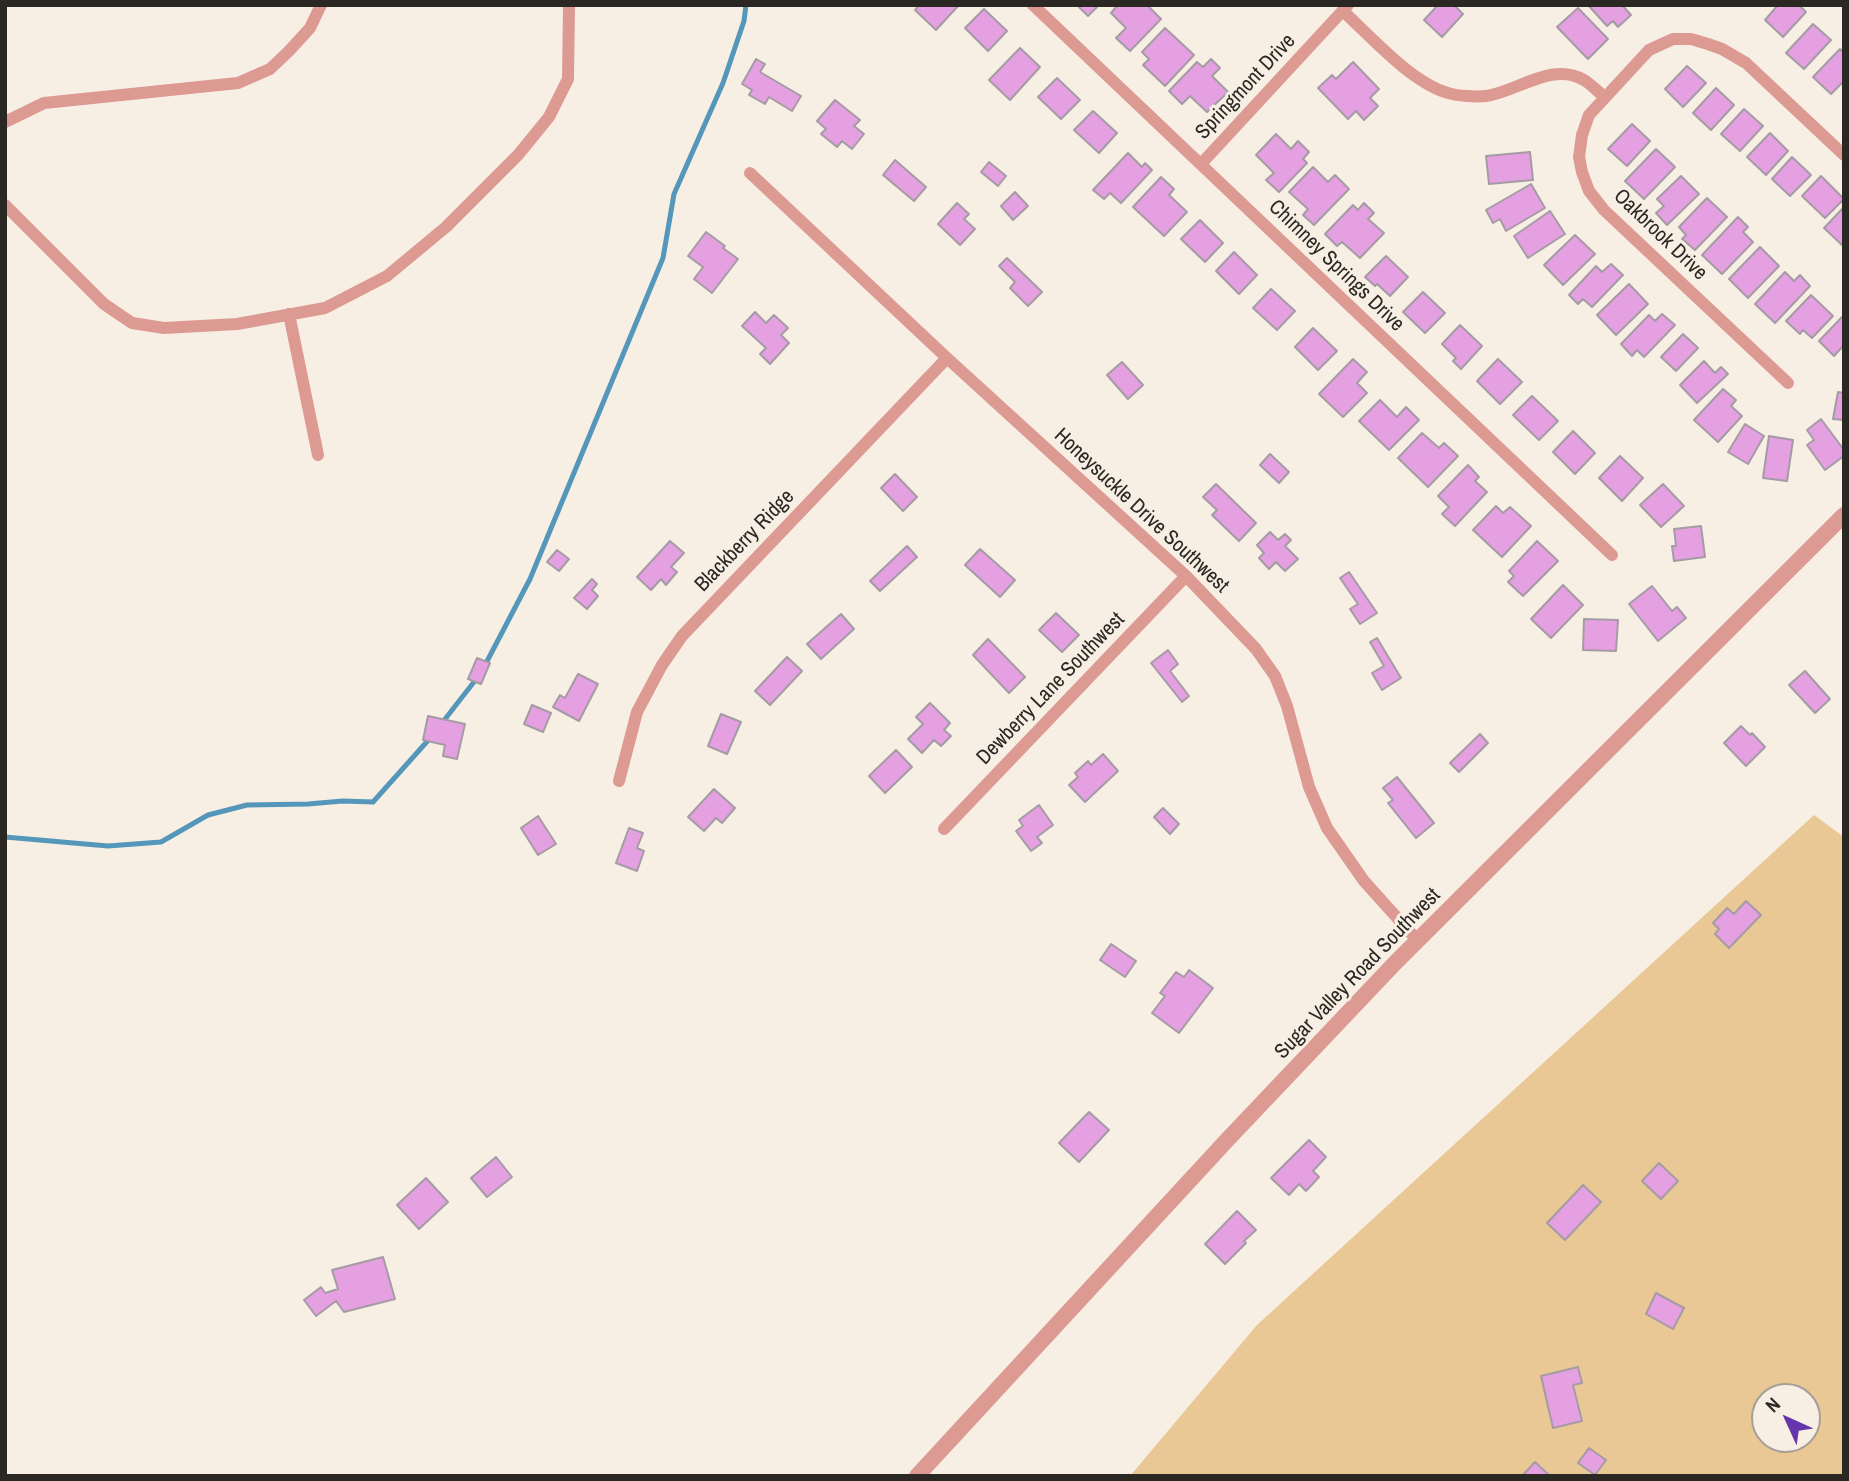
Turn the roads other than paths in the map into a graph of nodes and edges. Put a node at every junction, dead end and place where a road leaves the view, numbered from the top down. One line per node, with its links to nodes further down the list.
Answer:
1 (321, 5): 6 (street)
2 (569, 5): 11 (street)
3 (1033, 5): 8 (street, Chimney Springs Drive)
4 (1345, 8): 5 (street); 8 (street, Springmont Drive)
5 (1605, 97): 7 (street, Oakbrook Drive); 13 (street, Oakbrook Drive)
6 (5, 122)
7 (1844, 155)
8 (1201, 164): 16 (street, Chimney Springs Drive)
9 (750, 173): 12 (street, Honeysuckle Drive Southwest)
10 (5, 205): 11 (street)
11 (289, 314): 14 (street)
12 (947, 358): 17 (street, Honeysuckle Drive Southwest); 18 (street, Blackberry Ridge)
13 (1788, 383)
14 (318, 455)
15 (1844, 514): 20 (street, Sugar Valley Road Southwest)
16 (1612, 555)
17 (1186, 576): 19 (street, Dewberry Lane Southwest); 20 (street, Honeysuckle Drive Southwest)
18 (619, 781)
19 (944, 829)
20 (1418, 941): 21 (street, Sugar Valley Road Southwest)
21 (917, 1476)

